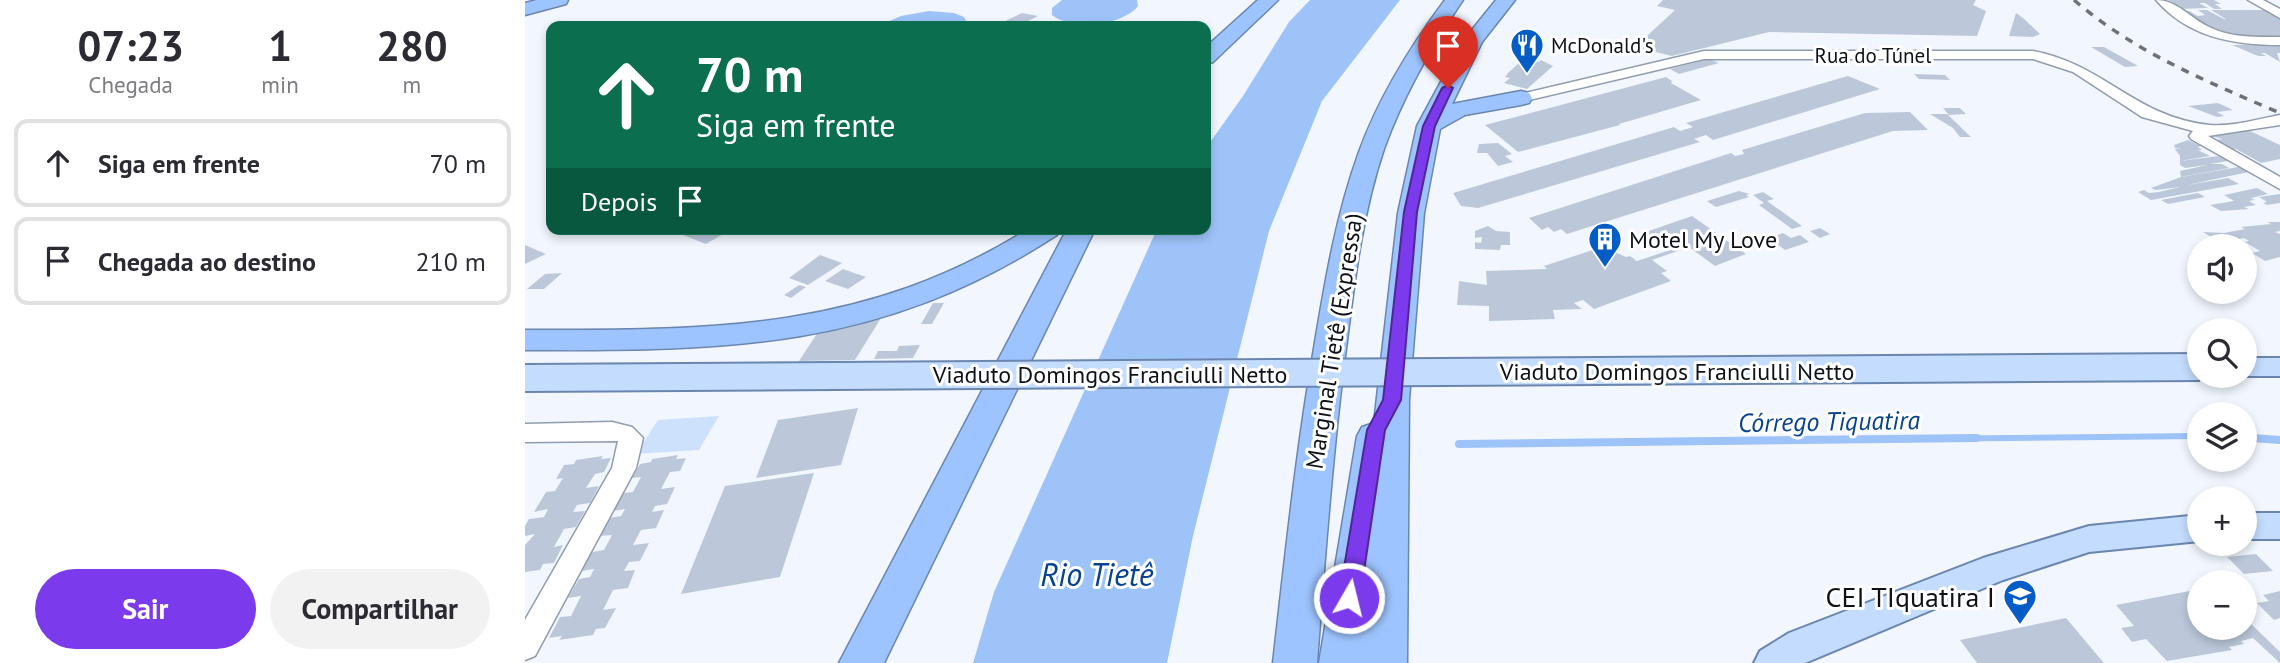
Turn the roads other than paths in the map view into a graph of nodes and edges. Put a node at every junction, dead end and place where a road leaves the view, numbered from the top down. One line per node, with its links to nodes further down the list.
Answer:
1 (559, 0): 8 (highway)
2 (1269, 0): 11 (highway)
3 (1454, 0): 14 (highway, Marginal Tietê (Expressa))
4 (1483, 0): 14 (highway)
5 (1506, 0): 12 (highway)
6 (2162, 0): 10 (street)
7 (2254, 0): 9 (street)
8 (525, 9)
9 (2280, 14)
10 (2280, 41)
11 (1211, 53)
12 (1457, 70): 13 (highway); 16 (highway)
13 (1521, 98): 16 (highway); 17 (street, Rua do Túnel)
14 (1382, 124): 35 (highway, Marginal Tietê (Expressa))
15 (2276, 124): 17 (street)
16 (1429, 126): 26 (highway)
17 (2213, 130): 18 (street)
18 (2280, 184)
19 (1037, 235): 21 (highway)
20 (1078, 235): 34 (highway)
21 (525, 340)
22 (2187, 367): 25 (main road, Viaduto Domingos Franciulli Netto, bridge)
23 (2257, 367): 24 (main road)
24 (2280, 367)
25 (525, 378)
26 (1392, 400): 31 (highway); 36 (highway)
27 (525, 433): 33 (street)
28 (2257, 526): 29 (main road)
29 (2280, 526)
30 (2187, 529): 32 (main road)
31 (1386, 627): 37 (highway); 38 (main road)
32 (1844, 630): 39 (main road); 40 (main road)
33 (525, 647)
34 (863, 656)
35 (1295, 663)
36 (1341, 663)
37 (1385, 663)
38 (1410, 663)
39 (1773, 663)
40 (1809, 663)

